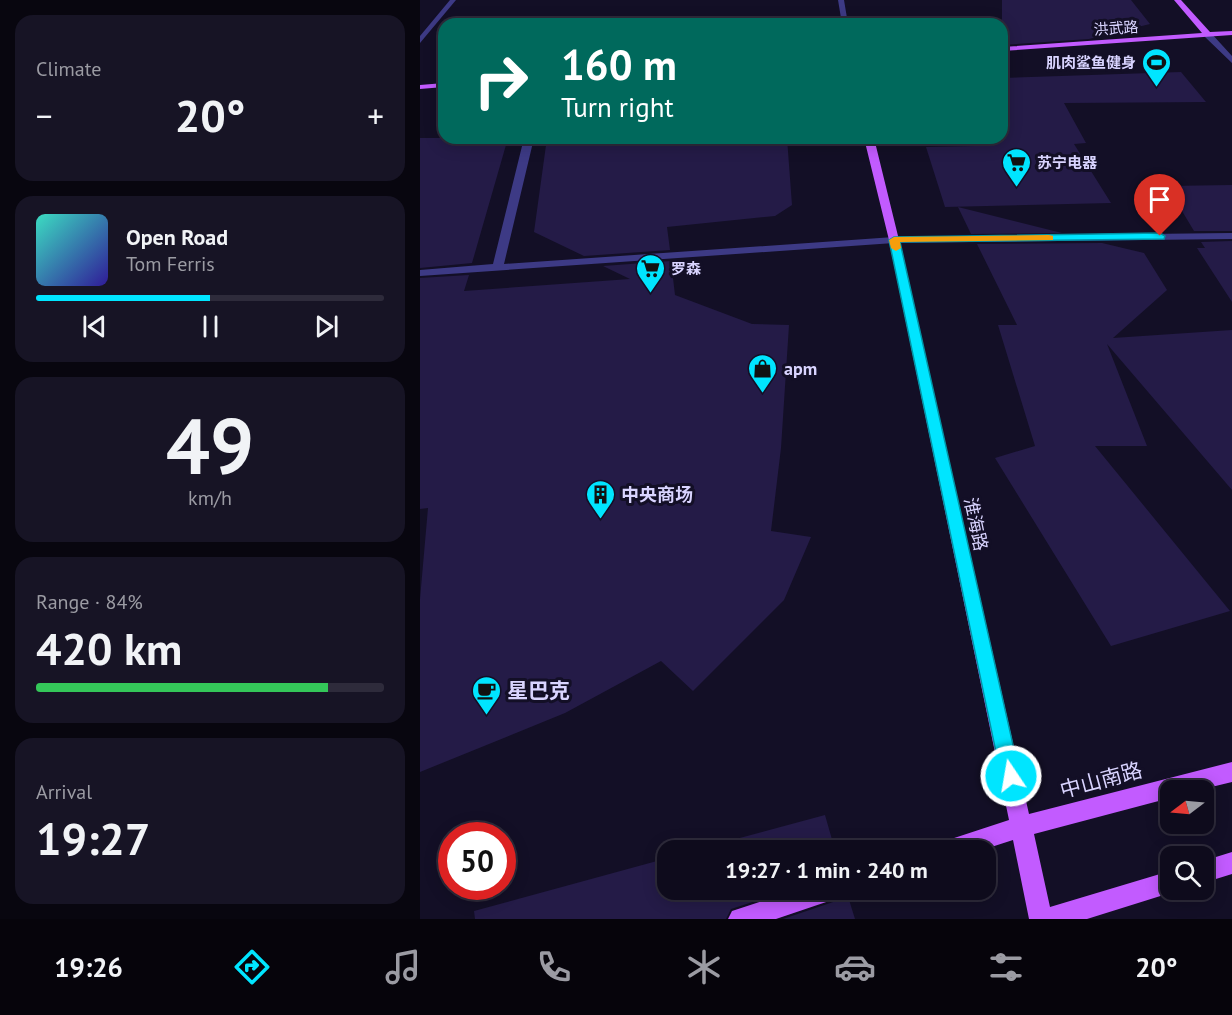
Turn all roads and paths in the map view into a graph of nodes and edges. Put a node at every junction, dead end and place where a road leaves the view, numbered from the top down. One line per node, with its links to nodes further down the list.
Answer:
1 (453, 0): 4 (street)
2 (841, 0): 5 (street)
3 (1177, 0): 8 (main road)
4 (439, 18)
5 (844, 18)
6 (438, 19): 9 (street)
7 (1232, 33): 8 (main road, 洪武路)
8 (1208, 35): 10 (main road, 洪武路); 11 (street)
9 (420, 41)
10 (1008, 49)
11 (1232, 61)
12 (438, 86): 13 (main road)
13 (420, 87)
14 (528, 144): 18 (street)
15 (870, 144): 17 (main road, 淮海路)
16 (1232, 236): 17 (street)
17 (894, 240): 18 (street); 21 (main road, 淮海路)
18 (498, 267): 19 (street)
19 (420, 273)
20 (1232, 772): 21 (main road, 中山南路)
21 (1021, 827): 22 (main road, 中山南路); 28 (main road, 淮海路)
22 (981, 840)
23 (1232, 863): 24 (main road)
24 (1214, 869)
25 (1160, 885): 29 (main road)
26 (799, 900): 27 (main road)
27 (740, 919)
28 (1041, 919)
29 (1049, 919)

